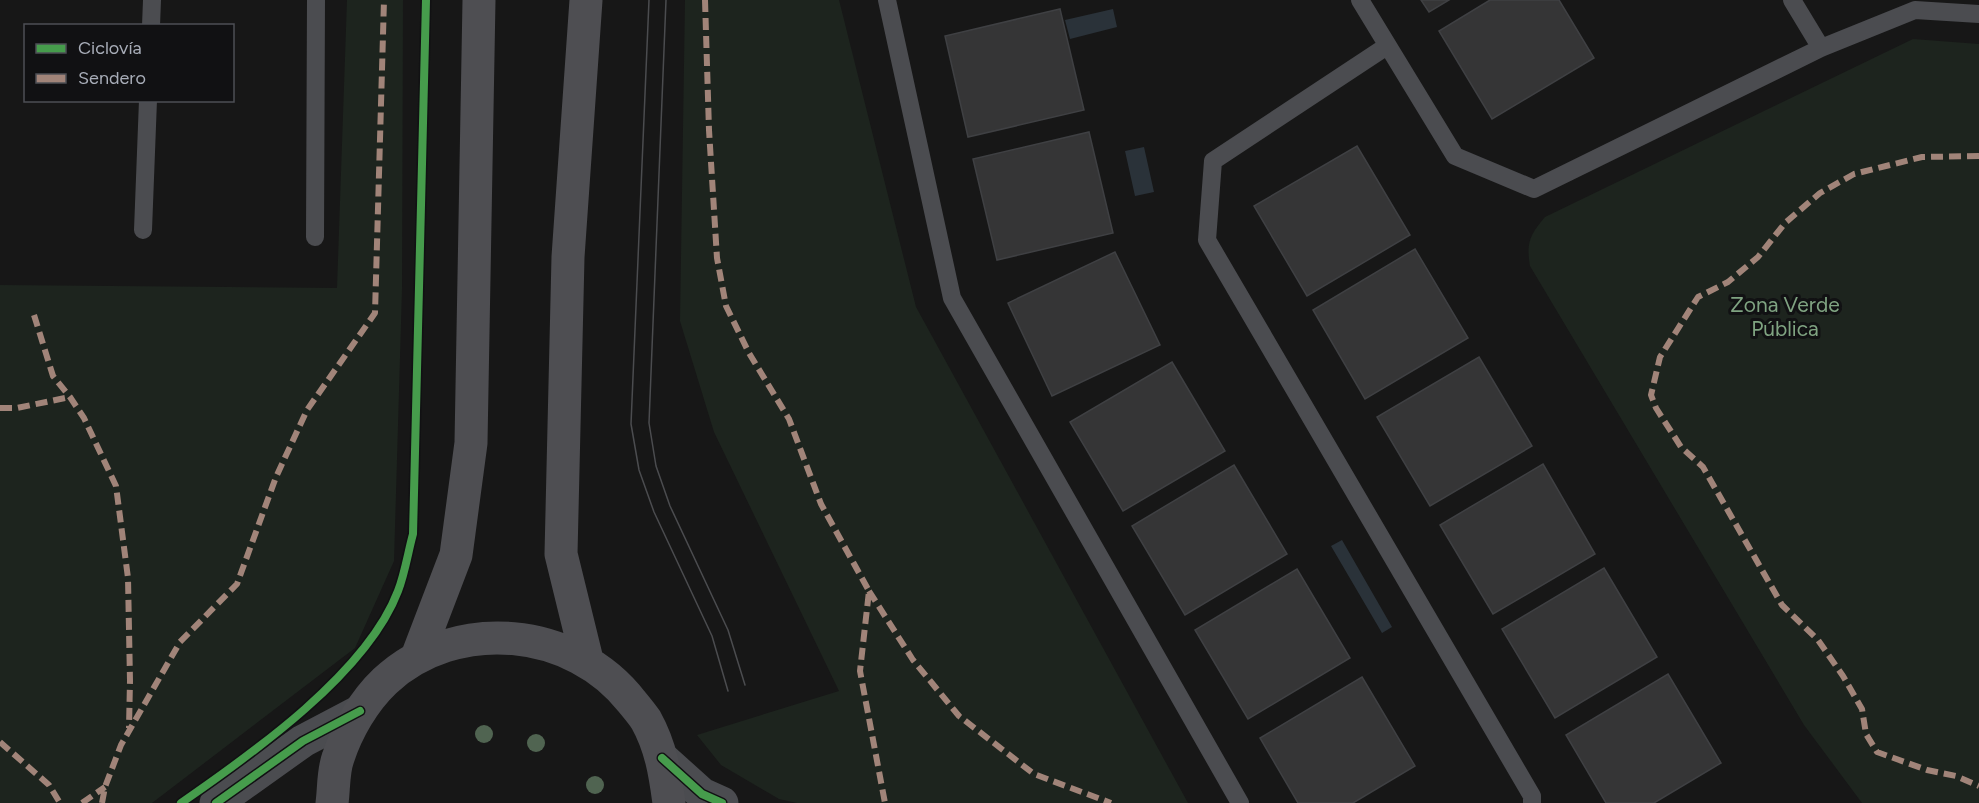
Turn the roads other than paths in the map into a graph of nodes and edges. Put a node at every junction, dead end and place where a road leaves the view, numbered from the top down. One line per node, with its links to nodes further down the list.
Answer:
1 (152, 0): 10 (lane)
2 (316, 0): 15 (lane)
3 (479, 0): 17 (highway)
4 (563, 0): 16 (highway)
5 (586, 0): 16 (highway)
6 (887, 0): 25 (lane)
7 (1360, 0): 11 (lane)
8 (1792, 0): 12 (lane)
9 (1979, 14): 12 (lane)
10 (151, 24)
11 (1387, 46): 12 (lane); 26 (lane)
12 (1821, 48)
13 (148, 102): 14 (lane)
14 (143, 230)
15 (315, 237)
16 (568, 257): 18 (highway)
17 (417, 657): 18 (highway); 19 (highway)
18 (587, 660): 20 (highway)
19 (360, 711): 21 (street); 22 (highway)
20 (662, 758): 23 (highway); 24 (street)
21 (216, 803)
22 (332, 803)
23 (669, 803)
24 (722, 803)
25 (1240, 803)
26 (1532, 803)

